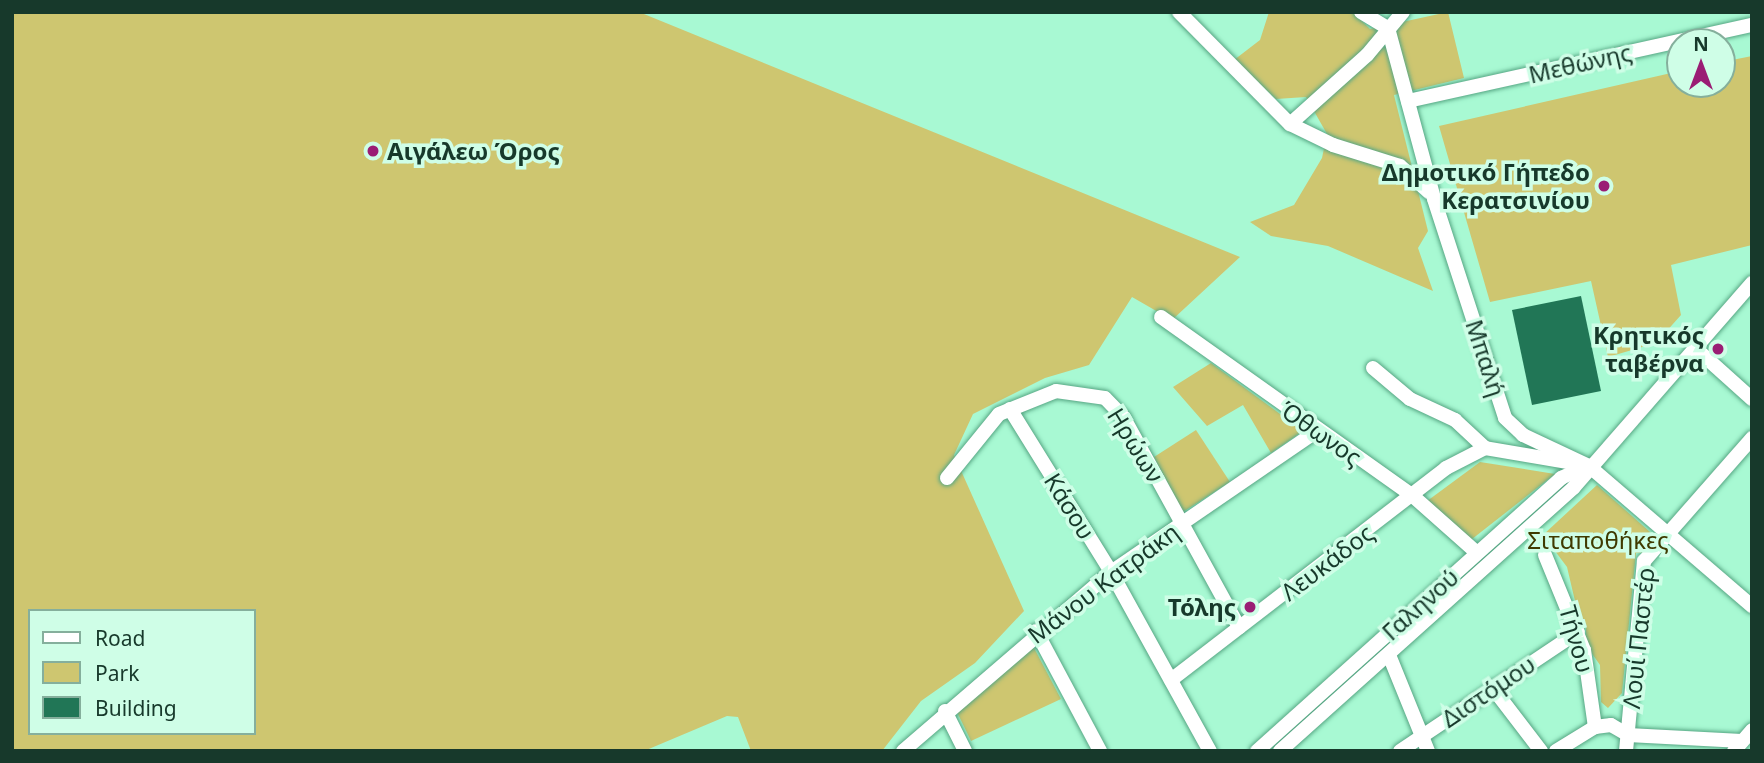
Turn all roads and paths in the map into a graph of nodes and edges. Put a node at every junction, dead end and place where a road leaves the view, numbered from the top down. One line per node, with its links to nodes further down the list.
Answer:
1 (1179, 12): 7 (street)
2 (1361, 12): 5 (street)
3 (1403, 12): 5 (street)
4 (1752, 25): 6 (street, Μεθώνης)
5 (1388, 29): 6 (street, Μπαλή); 7 (street)
6 (1408, 101): 8 (street, Μπαλή)
7 (1290, 124): 8 (street)
8 (1434, 199): 18 (street, Μπαλή)
9 (1752, 283): 11 (street, Γαληνού)
10 (1161, 317): 15 (street, Όθωνος)
11 (1694, 347): 13 (street); 18 (street, Γαληνού)
12 (1373, 368): 17 (street)
13 (1752, 399)
14 (1010, 409): 19 (street, Ηρώων); 21 (street, Ηρώων); 25 (street, Κάσου)
15 (1317, 431): 20 (street, Όθωνος); 21 (street, Μάνου Κατράκη)
16 (1752, 438): 22 (street, Λουί Παστέρ)
17 (1485, 448): 18 (street); 20 (street, Λευκάδος)
18 (1589, 466): 22 (street, Μπαλή); 23 (street, Γαληνού); 30 (street, Γαληνού)
19 (947, 478)
20 (1414, 497): 23 (street, Όθωνος); 27 (street, Λευκάδος)
21 (1184, 524): 25 (street, Μάνου Κατράκη); 27 (street, Ηρώων)
22 (1669, 534): 26 (street, Μπαλή); 35 (street, Λουί Παστέρ)
23 (1477, 553): 42 (street, Γαληνού)
24 (1545, 555): 29 (street, Τήνου)
25 (1111, 572): 28 (street, Μάνου Κατράκη); 31 (street, Κάσου)
26 (1752, 606)
27 (1238, 627): 31 (street, Λευκάδος)
28 (1036, 631): 33 (street, Μάνου Κατράκη); 40 (street)
29 (1578, 632): 32 (street, Διστόμου); 34 (street, Τήνου)
30 (1389, 655): 36 (street); 43 (street, Γαληνού)
31 (1171, 680): 41 (street, Κάσου)
32 (1492, 687): 36 (street, Διστόμου); 46 (street)
33 (945, 711): 38 (street, Μάνου Κατράκη); 39 (street)
34 (1595, 727): 35 (street); 47 (street)
35 (1628, 735): 37 (street); 48 (street, Λουί Παστέρ)
36 (1422, 736): 44 (street, Διστόμου); 45 (street)
37 (1742, 741)
38 (903, 751)
39 (965, 751)
40 (1100, 751)
41 (1210, 751)
42 (1257, 751)
43 (1280, 751)
44 (1400, 751)
45 (1428, 751)
46 (1541, 751)
47 (1556, 751)
48 (1626, 751)

